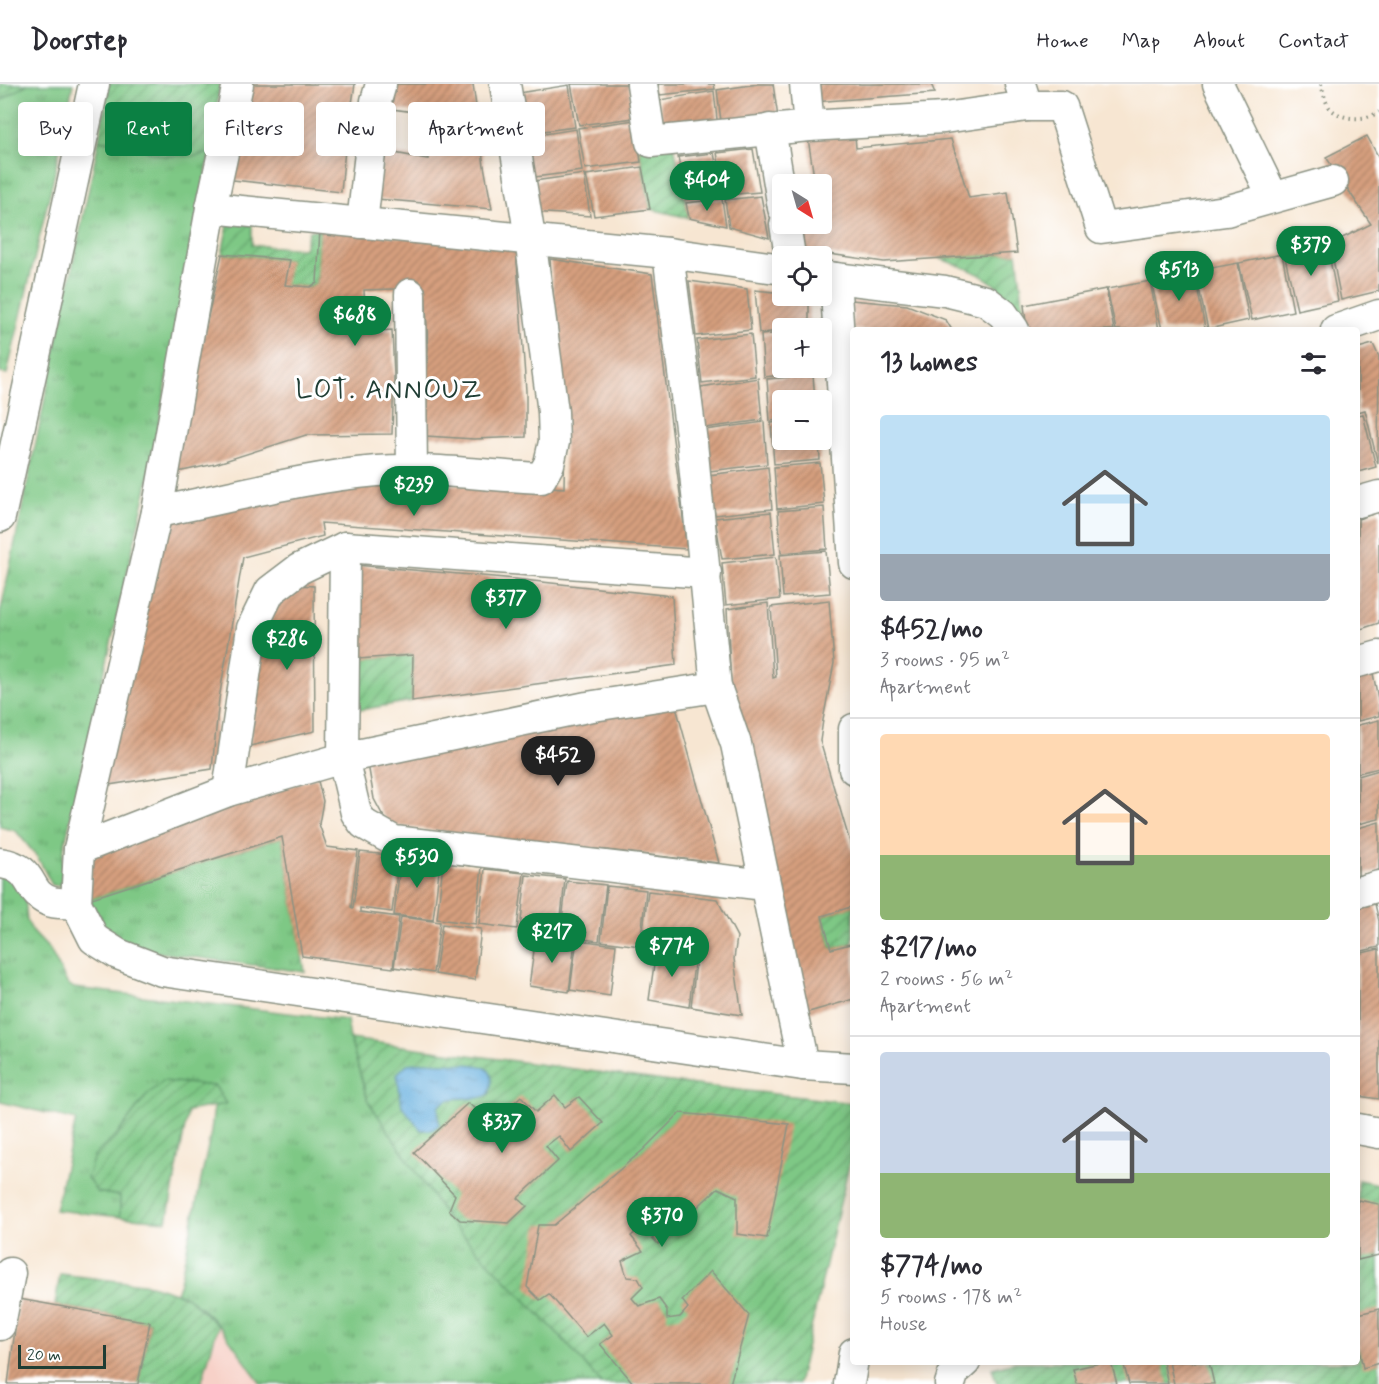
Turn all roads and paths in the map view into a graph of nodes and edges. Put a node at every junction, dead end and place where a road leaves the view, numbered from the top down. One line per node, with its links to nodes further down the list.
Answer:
1 (94, 84): 31 (street)
2 (238, 84): 16 (street)
3 (381, 84): 17 (street)
4 (505, 84): 18 (street)
5 (642, 84): 12 (street)
6 (805, 84): 11 (street)
7 (1218, 84): 15 (street)
8 (1321, 84): 10 (path)
9 (1024, 95): 11 (street); 15 (street)
10 (1379, 112)
11 (809, 126): 12 (street)
12 (770, 129): 13 (street)
13 (777, 174)
14 (1333, 181): 15 (street)
15 (1273, 197)
16 (211, 208): 17 (street); 30 (street)
17 (362, 222): 18 (street)
18 (530, 238): 19 (street); 27 (street)
19 (668, 253): 20 (street); 34 (street)
20 (772, 267)
21 (832, 277): 25 (street)
22 (410, 294): 27 (street)
23 (831, 306): 32 (street)
24 (1379, 315): 26 (street)
25 (1012, 327)
26 (1345, 327)
27 (412, 471): 30 (street)
28 (1379, 496): 29 (street)
29 (1360, 501)
30 (157, 512): 40 (street)
31 (0, 517)
32 (850, 519)
33 (345, 547): 34 (street); 38 (street); 39 (street)
34 (706, 573): 37 (street)
35 (1379, 656): 36 (street)
36 (1360, 661)
37 (716, 687): 38 (street); 42 (street)
38 (344, 758): 39 (street); 42 (street)
39 (228, 791): 40 (street)
40 (78, 849): 45 (street)
41 (0, 863): 45 (street)
42 (765, 885): 46 (street)
43 (1379, 886): 44 (street)
44 (1360, 891)
45 (76, 903): 46 (street)
46 (803, 1065): 47 (street)
47 (850, 1068)
48 (1360, 1129): 49 (street)
49 (1379, 1133)
50 (10, 1273): 51 (street)
51 (0, 1325)
52 (852, 1365): 54 (street)
53 (962, 1365): 55 (street)
54 (849, 1384)
55 (950, 1384)

